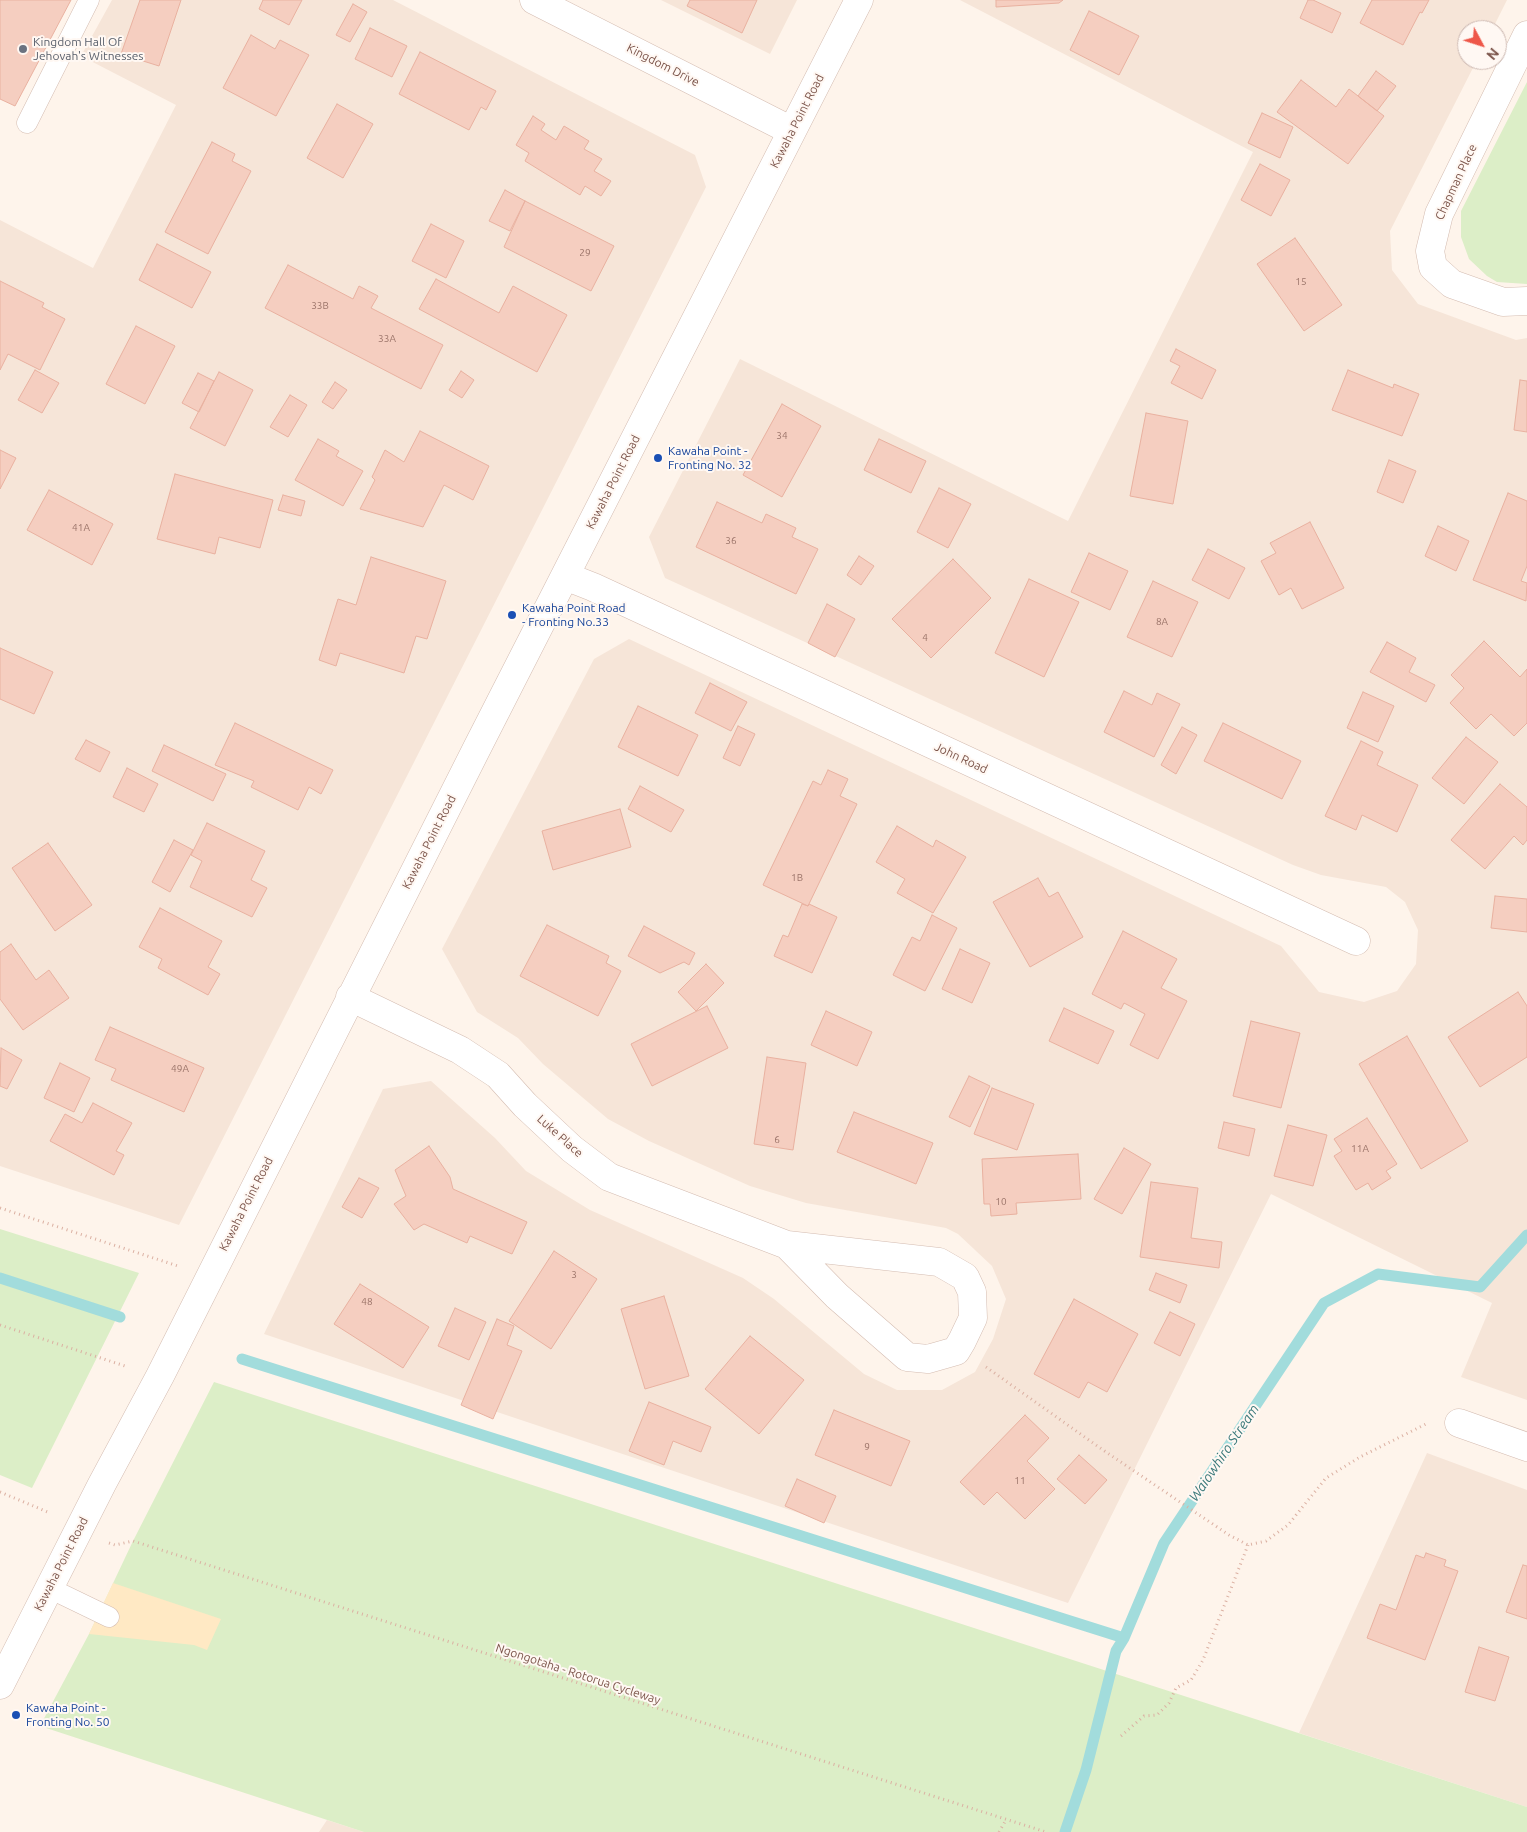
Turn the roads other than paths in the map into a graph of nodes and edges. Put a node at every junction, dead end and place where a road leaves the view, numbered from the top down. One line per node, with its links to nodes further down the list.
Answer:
1 (89, 0): 5 (lane)
2 (534, 0): 6 (street, Kingdom Drive)
3 (860, 0): 6 (street, Kawaha Point Road)
4 (1527, 35): 7 (street, Chapman Place)
5 (26, 123)
6 (792, 131): 8 (street, Kawaha Point Road)
7 (1527, 301)
8 (565, 576): 9 (street, John Road); 10 (street, Kawaha Point Road)
9 (1356, 941)
10 (350, 997): 11 (street, Luke Place); 14 (street, Kawaha Point Road)
11 (787, 1245): 11 (street, Luke Place)
12 (1459, 1423): 13 (street)
13 (1527, 1447)
14 (49, 1588): 15 (lane); 16 (street, Kawaha Point Road)
15 (109, 1616)
16 (0, 1685)

